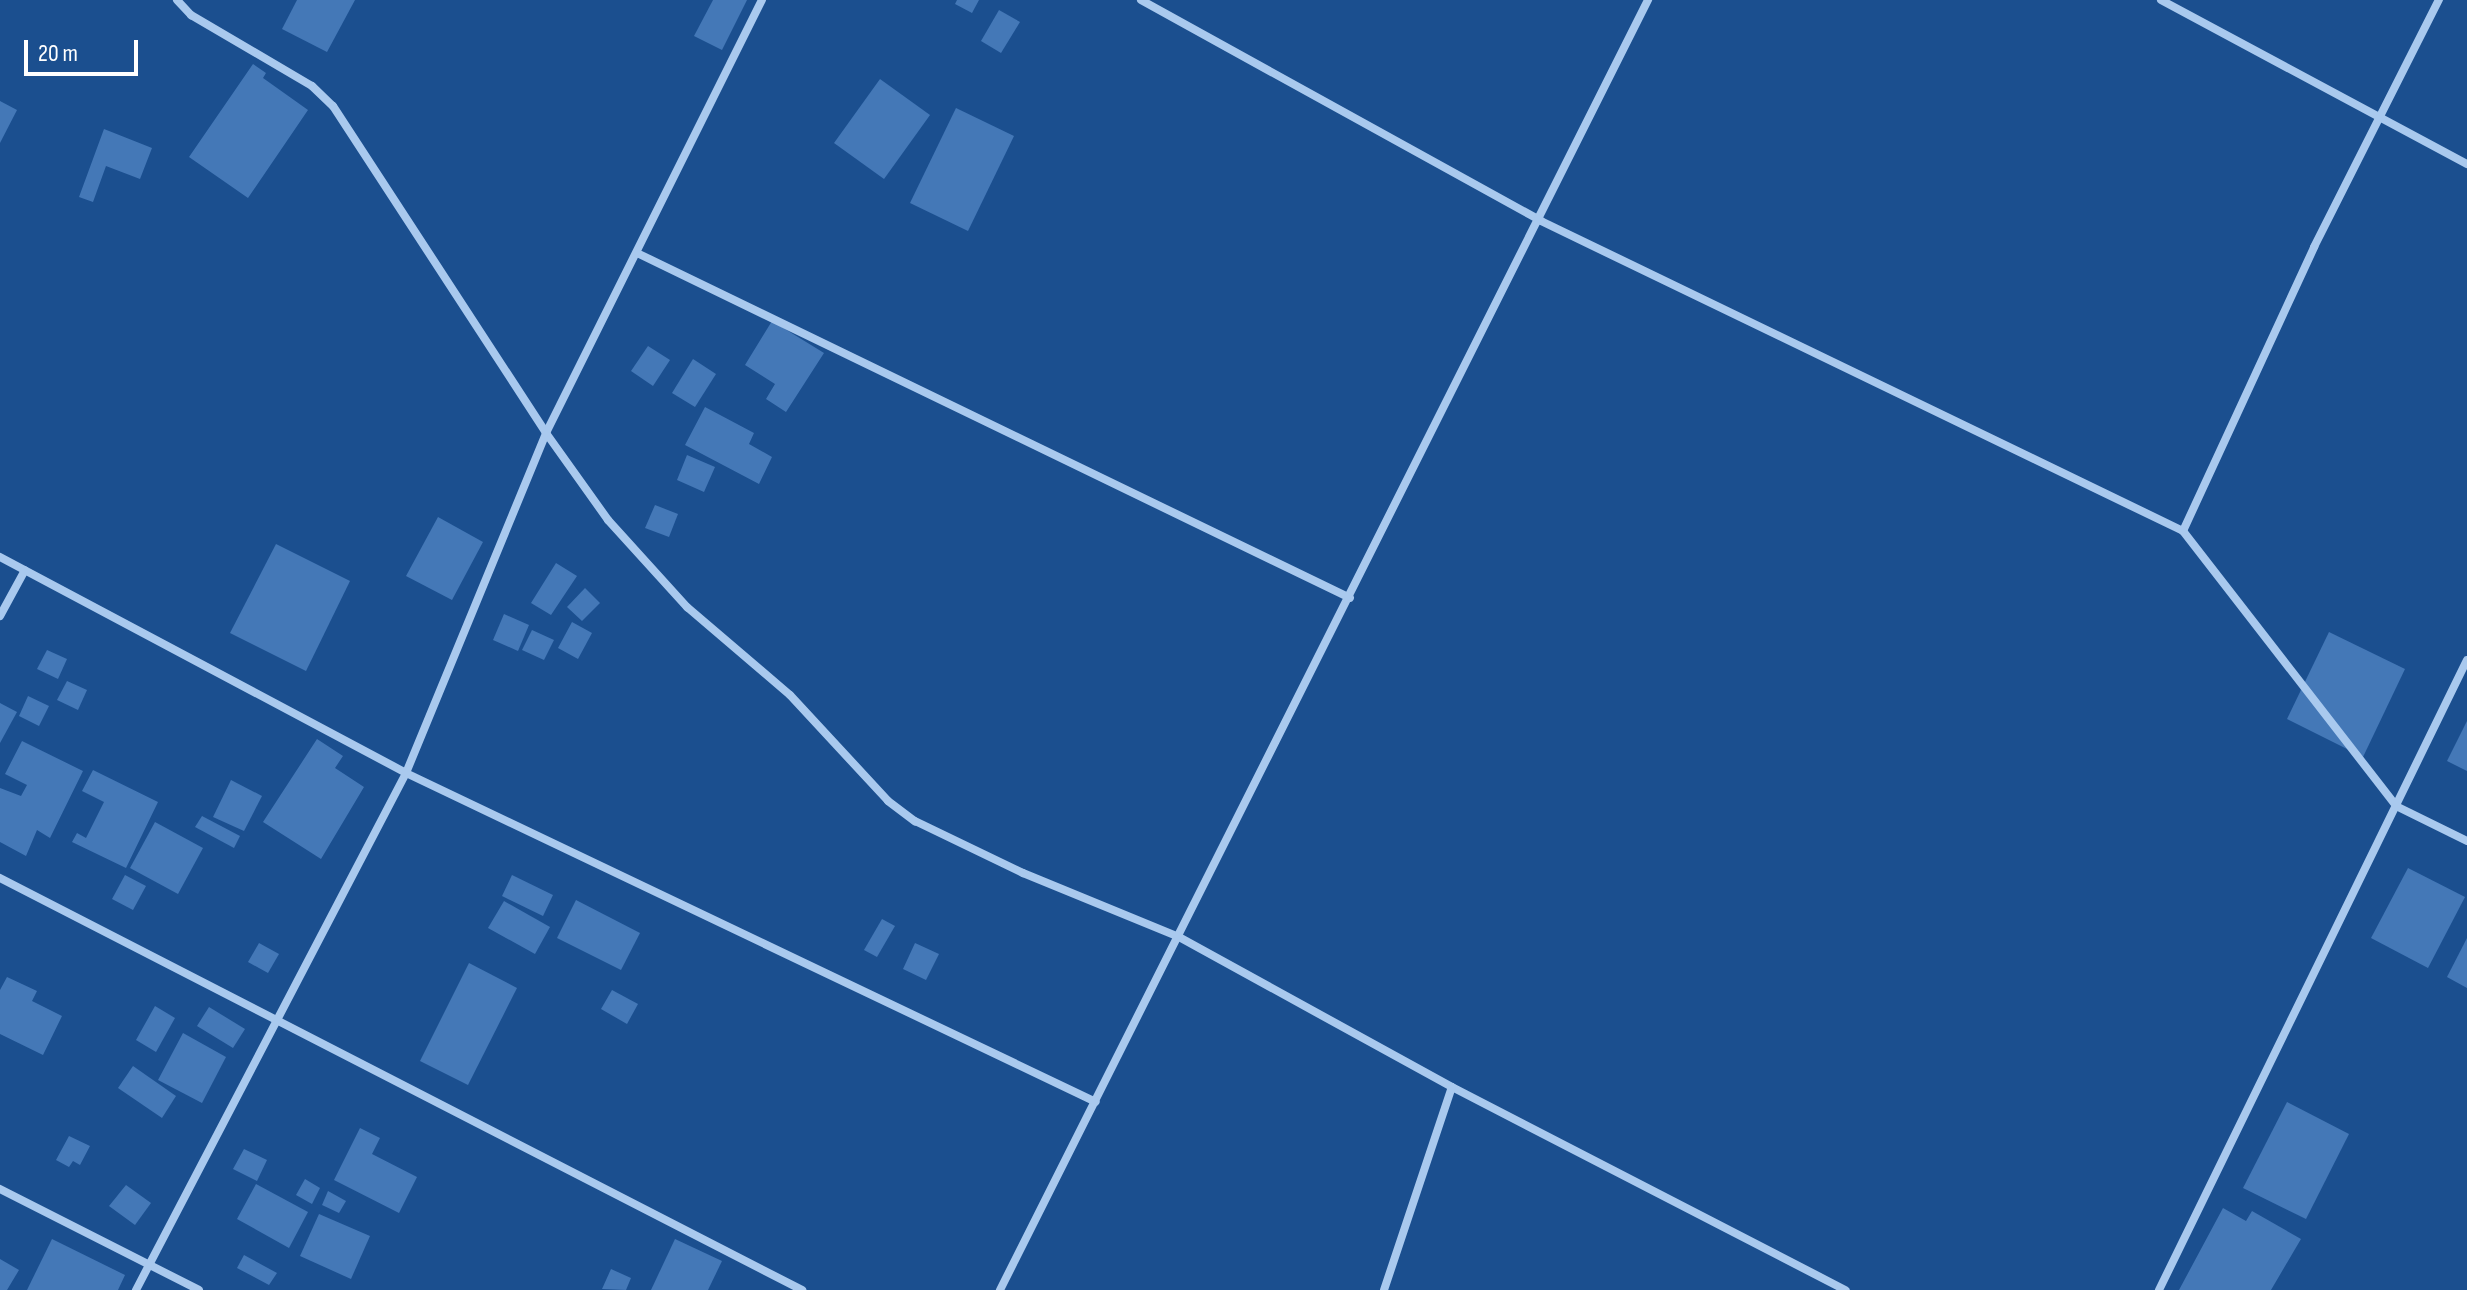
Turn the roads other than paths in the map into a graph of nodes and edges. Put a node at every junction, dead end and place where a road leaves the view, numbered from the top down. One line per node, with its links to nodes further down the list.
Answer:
1 (177, 0): 11 (street)
2 (762, 0): 10 (street)
3 (1141, 0): 9 (street)
4 (1648, 0): 9 (street)
5 (2161, 0): 7 (street)
6 (2439, 0): 7 (street)
7 (2380, 117): 8 (street); 12 (street)
8 (2467, 164)
9 (1541, 221): 12 (street); 15 (street)
10 (637, 253): 11 (street); 15 (street)
11 (546, 433): 18 (street); 22 (street)
12 (2183, 531): 19 (street)
13 (0, 557): 14 (street)
14 (25, 570): 16 (street); 18 (street)
15 (1350, 598): 22 (street)
16 (0, 616)
17 (2467, 660): 19 (street)
18 (406, 773): 23 (street); 25 (street)
19 (2396, 806): 20 (street); 34 (street)
20 (2467, 841)
21 (0, 878): 23 (street)
22 (1179, 937): 24 (street); 25 (street)
23 (278, 1018): 27 (street); 30 (street)
24 (1452, 1087): 32 (street); 33 (street)
25 (1096, 1102): 31 (street)
26 (0, 1189): 27 (street)
27 (149, 1265): 28 (street); 29 (street)
28 (136, 1290)
29 (199, 1290)
30 (802, 1290)
31 (1000, 1290)
32 (1384, 1290)
33 (1846, 1290)
34 (2159, 1290)

